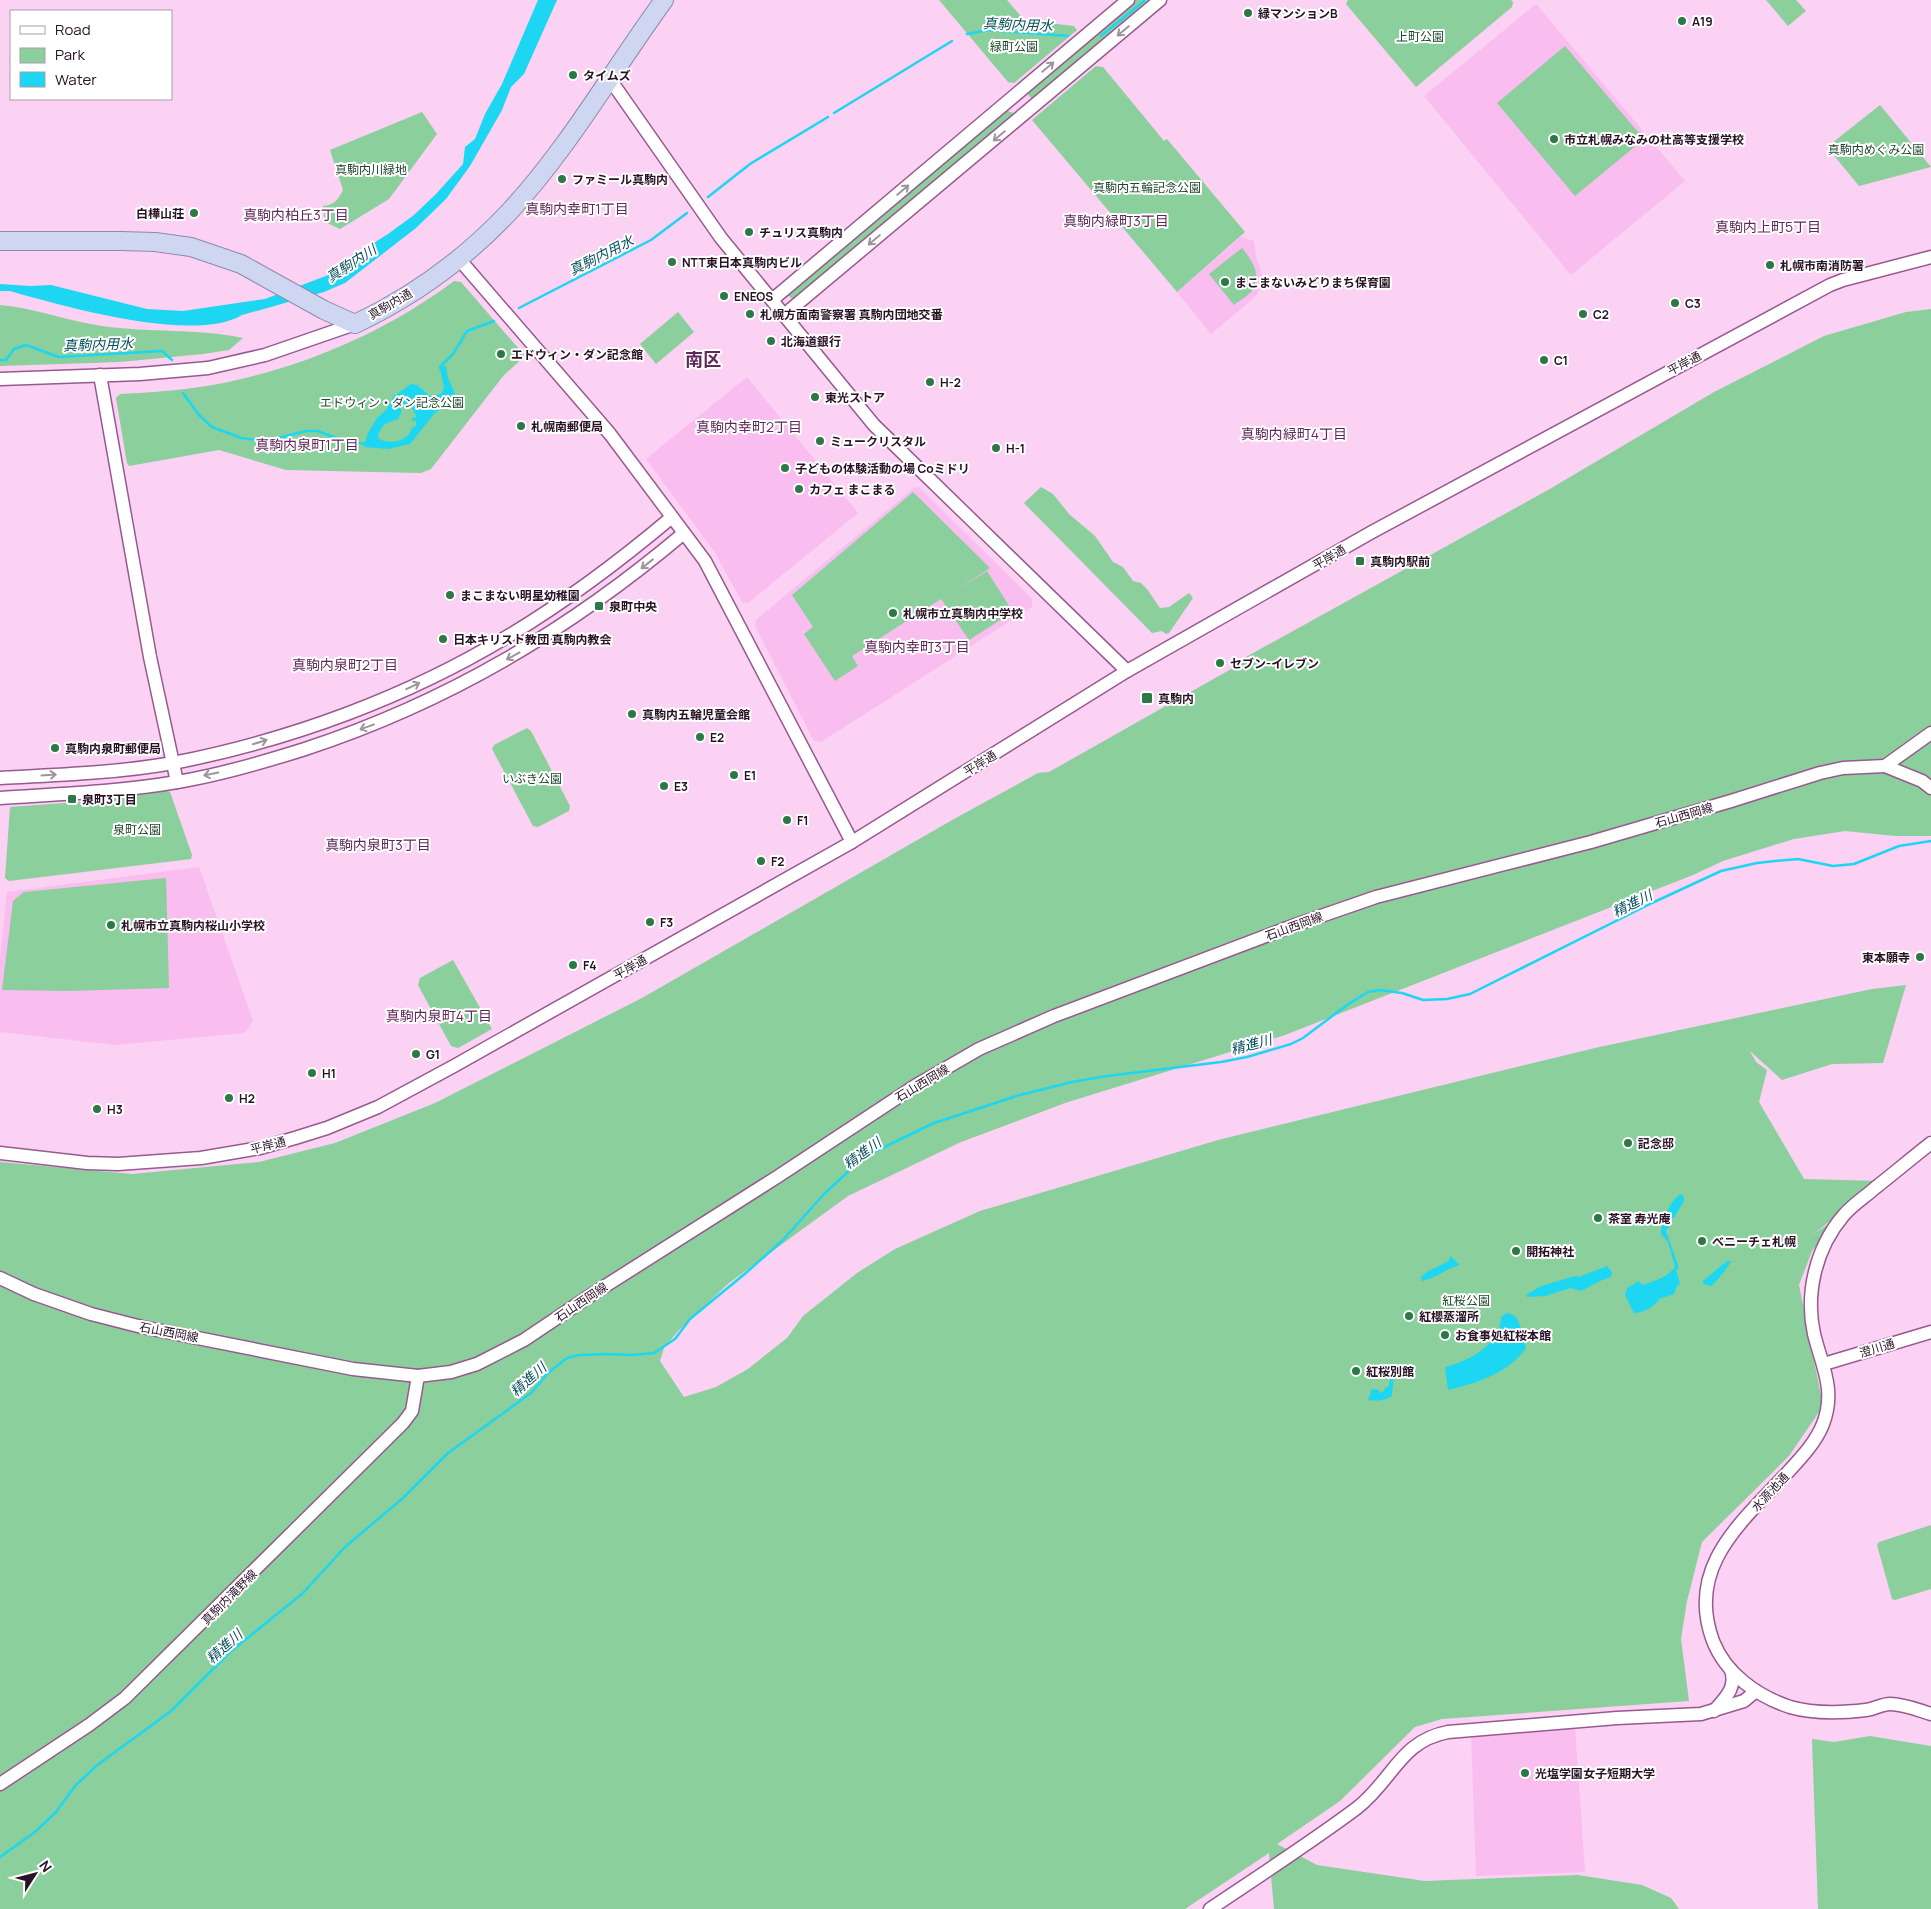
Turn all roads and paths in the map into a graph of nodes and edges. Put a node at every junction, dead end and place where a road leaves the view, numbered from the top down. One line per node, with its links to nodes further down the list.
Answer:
1 (664, 0): 4 (highway, 真駒内通)
2 (1128, 0): 8 (street, one-way to 2)
3 (1160, 0): 9 (street, one-way to 9)
4 (609, 78): 7 (highway, 真駒内通); 8 (street)
5 (0, 241): 10 (highway, 真駒内通)
6 (1931, 257): 15 (street, 平岸通)
7 (459, 258): 10 (highway, 真駒内通); 13 (street)
8 (772, 300): 9 (street)
9 (784, 315): 15 (street)
10 (354, 324): 11 (street)
11 (100, 375): 12 (street); 17 (street)
12 (0, 380)
13 (672, 517): 14 (street); 17 (street, one-way to 13)
14 (684, 533): 20 (street, one-way to 20); 23 (street)
15 (1127, 671): 23 (street, 平岸通)
16 (1931, 733): 18 (street)
17 (172, 763): 19 (street, one-way to 17); 20 (street)
18 (1885, 766): 21 (street); 29 (street, 石山西岡線)
19 (0, 778)
20 (177, 782): 22 (street)
21 (1931, 788)
22 (0, 798)
23 (852, 842): 25 (street, 平岸通)
24 (1931, 1143): 28 (street, 水源池通)
25 (0, 1153)
26 (0, 1278): 29 (street, 石山西岡線)
27 (1931, 1332): 28 (street, 澄川通)
28 (1824, 1364): 30 (street, 水源池通)
29 (418, 1376): 34 (street, 真駒内滝野線)
30 (1731, 1670): 31 (street, 水源池通); 32 (street)
31 (1756, 1691): 32 (street); 33 (street, 水源池通)
32 (1714, 1711): 35 (street)
33 (1931, 1714)
34 (0, 1784)
35 (1210, 1909)

